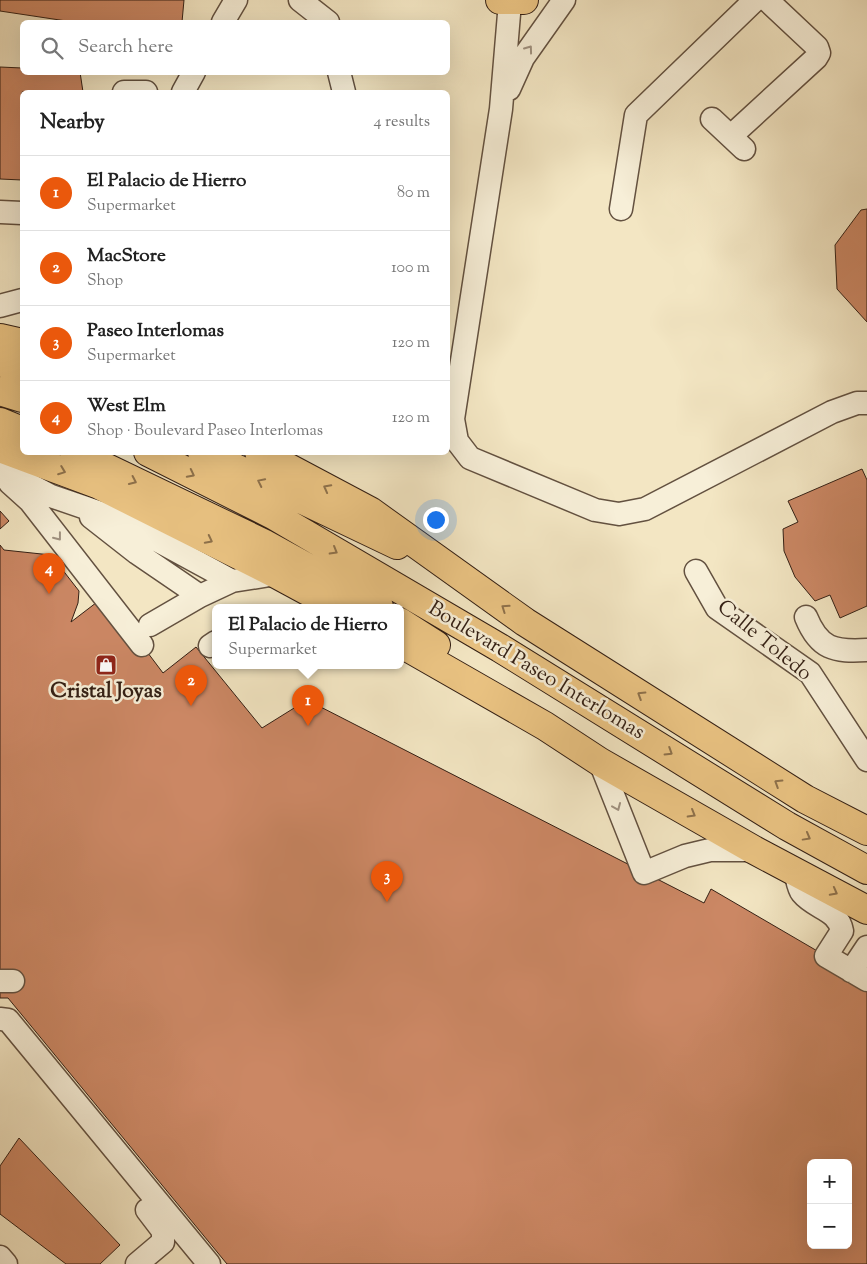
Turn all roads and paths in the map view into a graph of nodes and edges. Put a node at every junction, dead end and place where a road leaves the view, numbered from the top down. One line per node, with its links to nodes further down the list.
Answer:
1 (236, 0): 7 (street)
2 (300, 0): 8 (street)
3 (564, 0): 13 (street, one-way to 3)
4 (754, 0): 15 (street)
5 (767, 0): 14 (street)
6 (511, 1): 13 (street)
7 (224, 20)
8 (325, 20)
9 (192, 75): 11 (street)
10 (340, 75): 12 (street)
11 (184, 90)
12 (344, 90)
13 (501, 109): 26 (street)
14 (712, 119)
15 (621, 209)
16 (0, 212): 17 (street)
17 (20, 214)
18 (20, 301): 19 (street)
19 (0, 306)
20 (0, 338): 21 (main road)
21 (20, 343)
22 (0, 362): 23 (main road)
23 (20, 368)
24 (0, 391): 25 (main road)
25 (20, 397)
26 (867, 403)
27 (0, 422): 28 (main road)
28 (20, 430)
29 (0, 448): 39 (main road, one-way to 39)
30 (80, 455): 43 (main road, one-way to 43)
31 (154, 455): 48 (main road, Boulevard Paseo Interlomas, one-way to 48)
32 (208, 455): 37 (main road, one-way to 32)
33 (265, 455): 37 (main road, Boulevard Paseo Interlomas, one-way to 33)
34 (0, 469): 36 (street)
35 (0, 478): 41 (street, one-way to 41)
36 (50, 496): 40 (street); 41 (street)
37 (448, 569): 54 (main road, Boulevard Paseo Interlomas, one-way to 37)
38 (696, 571): 51 (street, Calle Toledo)
39 (276, 574): 40 (street); 42 (main road)
40 (232, 582): 41 (street)
41 (200, 596)
42 (321, 604)
43 (374, 604)
44 (404, 617): 48 (main road)
45 (806, 617): 49 (street)
46 (404, 625): 50 (main road)
47 (404, 645): 50 (main road)
48 (500, 648): 56 (main road, Boulevard Paseo Interlomas, one-way to 56)
49 (867, 650)
50 (545, 726): 53 (main road)
51 (859, 734): 52 (street, Calle Toledo)
52 (867, 760)
53 (600, 762): 55 (main road, one-way to 55); 55 (street, one-way to 55)
54 (867, 831)
55 (754, 850): 57 (main road)
56 (867, 870)
57 (795, 871): 58 (main road, one-way to 58); 60 (street)
58 (867, 910)
59 (867, 947): 60 (street)
60 (859, 976)
61 (0, 1019): 66 (street)
62 (55, 1098): 65 (street)
63 (0, 1257): 64 (street)
64 (6, 1264)
65 (138, 1264)
66 (209, 1264)

